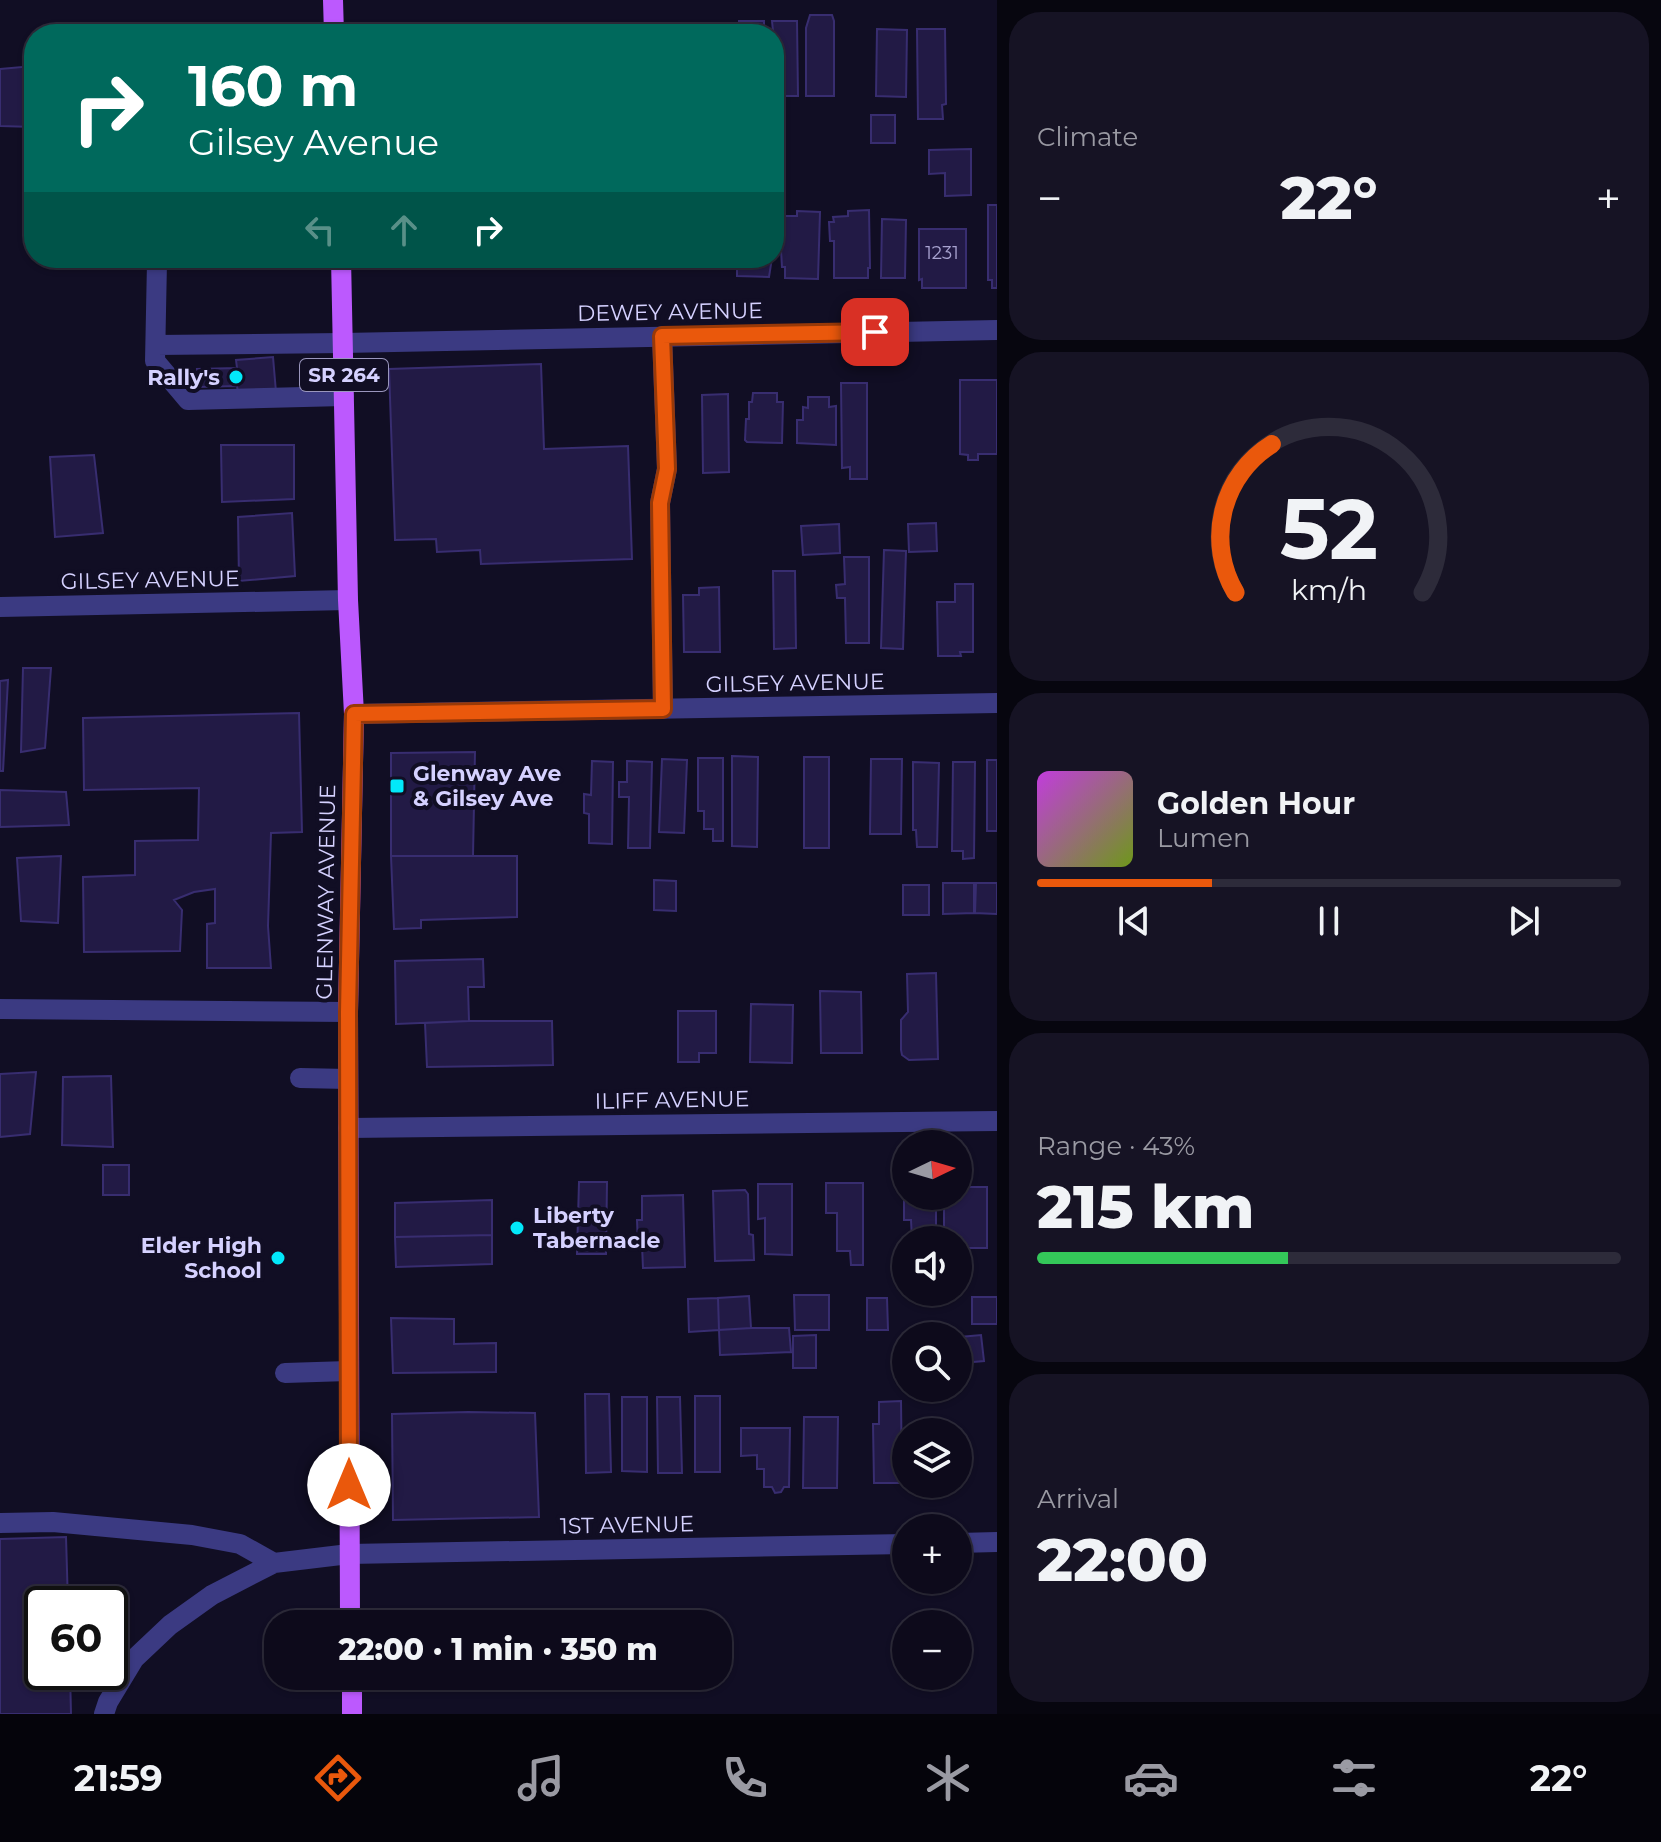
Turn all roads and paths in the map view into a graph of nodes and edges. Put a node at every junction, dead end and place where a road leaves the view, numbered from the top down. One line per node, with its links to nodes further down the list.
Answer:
1 (333, 0): 2 (main road)
2 (334, 24)
3 (157, 268): 8 (street)
4 (341, 268): 7 (main road, GLENWAY AVENUE / SR 264)
5 (997, 330): 6 (street, DEWEY AVENUE)
6 (662, 336): 7 (street, DEWEY AVENUE); 13 (street)
7 (343, 343): 8 (street, DEWEY AVENUE); 9 (main road, GLENWAY AVENUE / SR 264)
8 (156, 345): 9 (street)
9 (344, 396): 10 (main road, GLENWAY AVENUE / SR 264)
10 (348, 600): 11 (street, GILSEY AVENUE); 14 (main road, GLENWAY AVENUE / SR 264)
11 (0, 607)
12 (997, 703): 13 (street, GILSEY AVENUE)
13 (663, 709): 14 (street, GILSEY AVENUE)
14 (354, 714): 16 (main road, GLENWAY AVENUE / SR 264)
15 (0, 1009): 16 (street)
16 (348, 1012): 18 (main road, GLENWAY AVENUE / SR 264)
17 (300, 1078): 18 (street)
18 (348, 1079): 20 (main road, GLENWAY AVENUE / SR 264)
19 (997, 1121): 20 (street, ILIFF AVENUE)
20 (348, 1128): 21 (main road, GLENWAY AVENUE / SR 264)
21 (348, 1371): 22 (street); 27 (main road, GLENWAY AVENUE / SR 264)
22 (285, 1373)
23 (0, 1523): 28 (street)
24 (997, 1542): 25 (street)
25 (972, 1543)
26 (892, 1544): 27 (street, 1ST AVENUE)
27 (349, 1554): 28 (street, 1ST AVENUE); 29 (main road, GLENWAY AVENUE / SR 264)
28 (274, 1563): 31 (street)
29 (350, 1610)
30 (352, 1690): 32 (main road)
31 (104, 1714)
32 (352, 1714)

